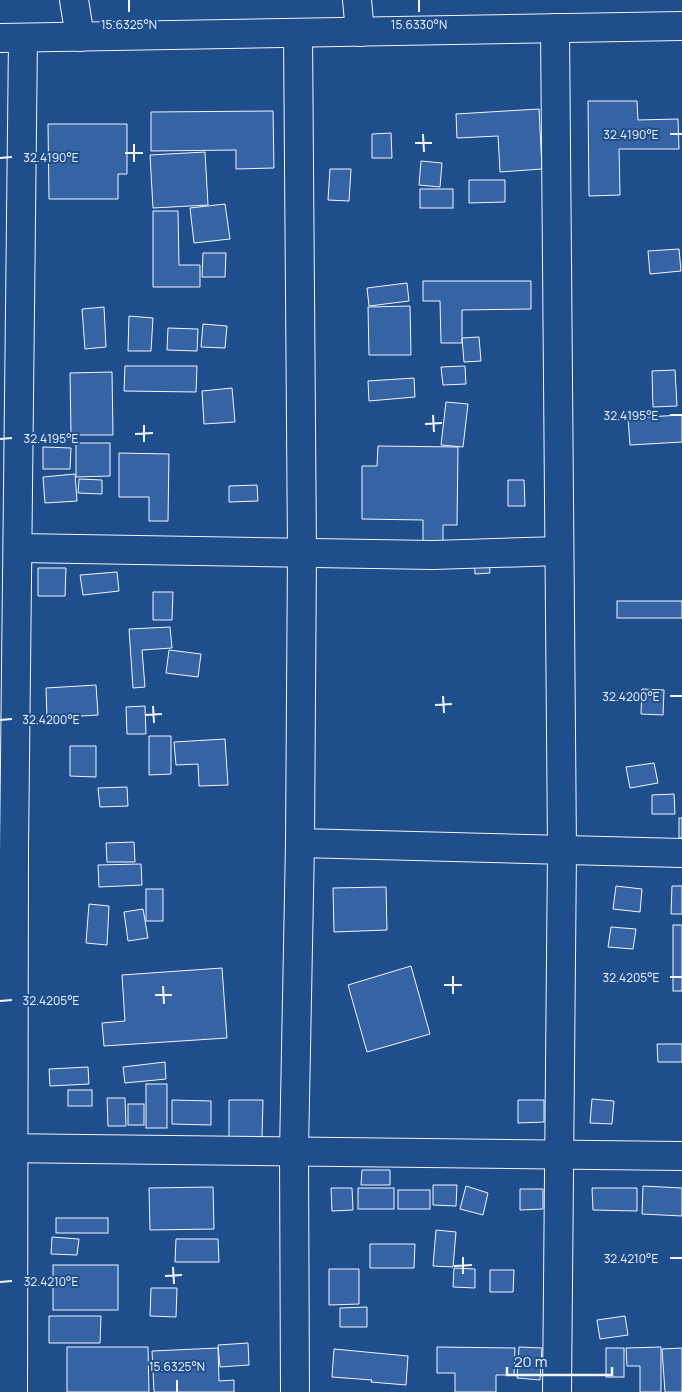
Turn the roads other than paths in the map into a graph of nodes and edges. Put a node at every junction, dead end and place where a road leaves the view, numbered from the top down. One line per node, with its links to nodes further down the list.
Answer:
1 (74, 0): 7 (main road)
2 (357, 0): 5 (main road)
3 (682, 26): 4 (main road)
4 (556, 28): 5 (main road); 10 (main road)
5 (360, 32): 6 (main road)
6 (298, 34): 7 (main road); 11 (main road)
7 (80, 37): 8 (main road)
8 (11, 38): 9 (main road)
9 (19, 548): 11 (main road); 14 (main road)
10 (559, 551): 11 (main road); 13 (main road)
11 (302, 552): 12 (main road)
12 (300, 843): 13 (main road); 17 (main road)
13 (562, 850): 15 (main road); 18 (main road)
14 (7, 851): 16 (main road)
15 (682, 853)
16 (7, 1148): 17 (main road); 20 (main road)
17 (294, 1152): 18 (main road); 21 (main road)
18 (559, 1155): 19 (main road); 22 (main road)
19 (682, 1156)
20 (13, 1392)
21 (294, 1392)
22 (557, 1392)

